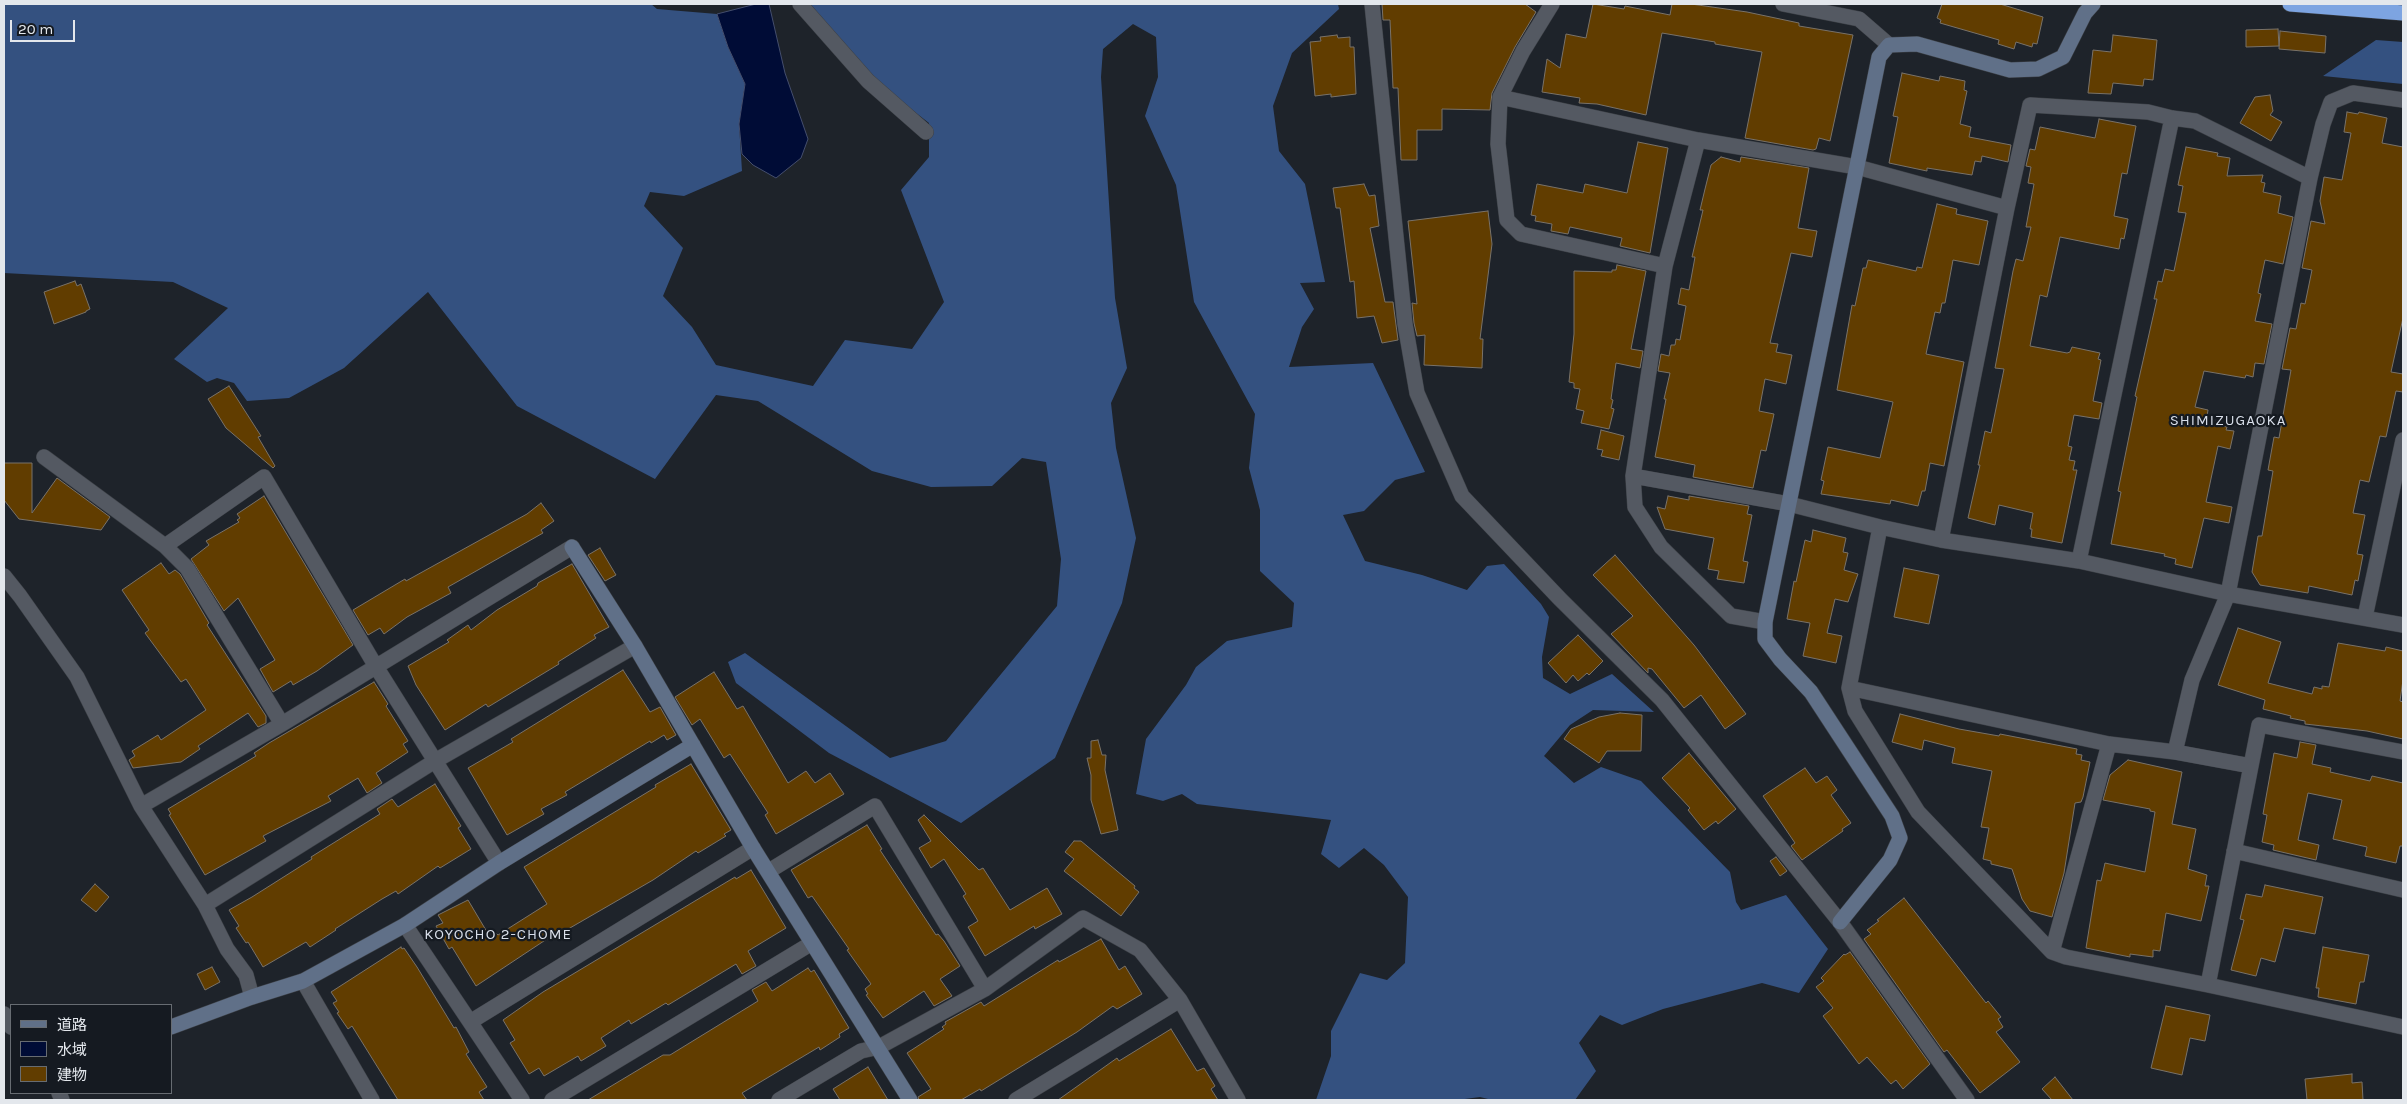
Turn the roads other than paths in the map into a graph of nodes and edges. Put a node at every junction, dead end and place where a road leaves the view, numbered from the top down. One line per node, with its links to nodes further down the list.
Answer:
1 (800, 4): 12 (street)
2 (1372, 4): 48 (street)
3 (1552, 4): 9 (street)
4 (1783, 4): 8 (street)
5 (2093, 4): 8 (street)
6 (2290, 4): 7 (highway)
7 (2403, 13)
8 (1889, 45): 14 (street)
9 (1500, 97): 13 (street); 17 (street)
10 (2403, 100): 15 (street)
11 (2172, 118): 15 (street); 16 (street); 25 (street)
12 (926, 132)
13 (1698, 140): 14 (street); 17 (street)
14 (1857, 167): 16 (street); 21 (street)
15 (2310, 178): 27 (street)
16 (2007, 208): 23 (street)
17 (1665, 266): 20 (street)
18 (2403, 440): 28 (street)
19 (44, 457): 24 (street)
20 (1633, 476): 21 (street); 29 (street)
21 (1789, 504): 22 (street); 29 (street)
22 (1880, 528): 23 (street); 33 (street)
23 (1941, 540): 25 (street)
24 (165, 546): 32 (street); 34 (street)
25 (2079, 561): 27 (street)
26 (4, 576): 41 (street)
27 (2228, 594): 28 (street); 37 (street)
28 (2365, 617): 30 (street)
29 (1765, 622): 48 (street)
30 (2403, 625)
31 (635, 646): 32 (street); 36 (street); 39 (street)
32 (376, 665): 34 (street); 39 (street)
33 (1849, 688): 35 (street); 51 (street)
34 (282, 724): 41 (street)
35 (2109, 744): 37 (street); 51 (street)
36 (693, 745): 42 (street); 44 (street)
37 (2175, 752): 40 (street)
38 (2403, 752): 40 (street)
39 (435, 761): 44 (street); 47 (street)
40 (2251, 766): 43 (street)
41 (141, 806): 47 (street)
42 (753, 848): 45 (street); 58 (street)
43 (2234, 852): 46 (street); 53 (street)
44 (499, 863): 49 (street)
45 (769, 871): 50 (street); 54 (street)
46 (2403, 890)
47 (205, 905): 55 (street)
48 (1840, 922): 70 (street)
49 (405, 925): 52 (street); 58 (street)
50 (812, 943): 62 (street); 65 (street)
51 (2052, 952): 53 (street)
52 (303, 981): 55 (street); 63 (street)
53 (2208, 984): 61 (street)
54 (985, 989): 56 (street); 62 (street)
55 (252, 997): 60 (street)
56 (1180, 1000): 68 (street); 69 (street)
57 (4, 1014): 59 (street)
58 (470, 1022): 64 (street)
59 (10, 1025)
60 (172, 1027)
61 (2403, 1027)
62 (879, 1047): 66 (street); 67 (street)
63 (372, 1100)
64 (522, 1100)
65 (552, 1100)
66 (779, 1100)
67 (910, 1100)
68 (1016, 1100)
69 (1238, 1100)
70 (1967, 1100)

